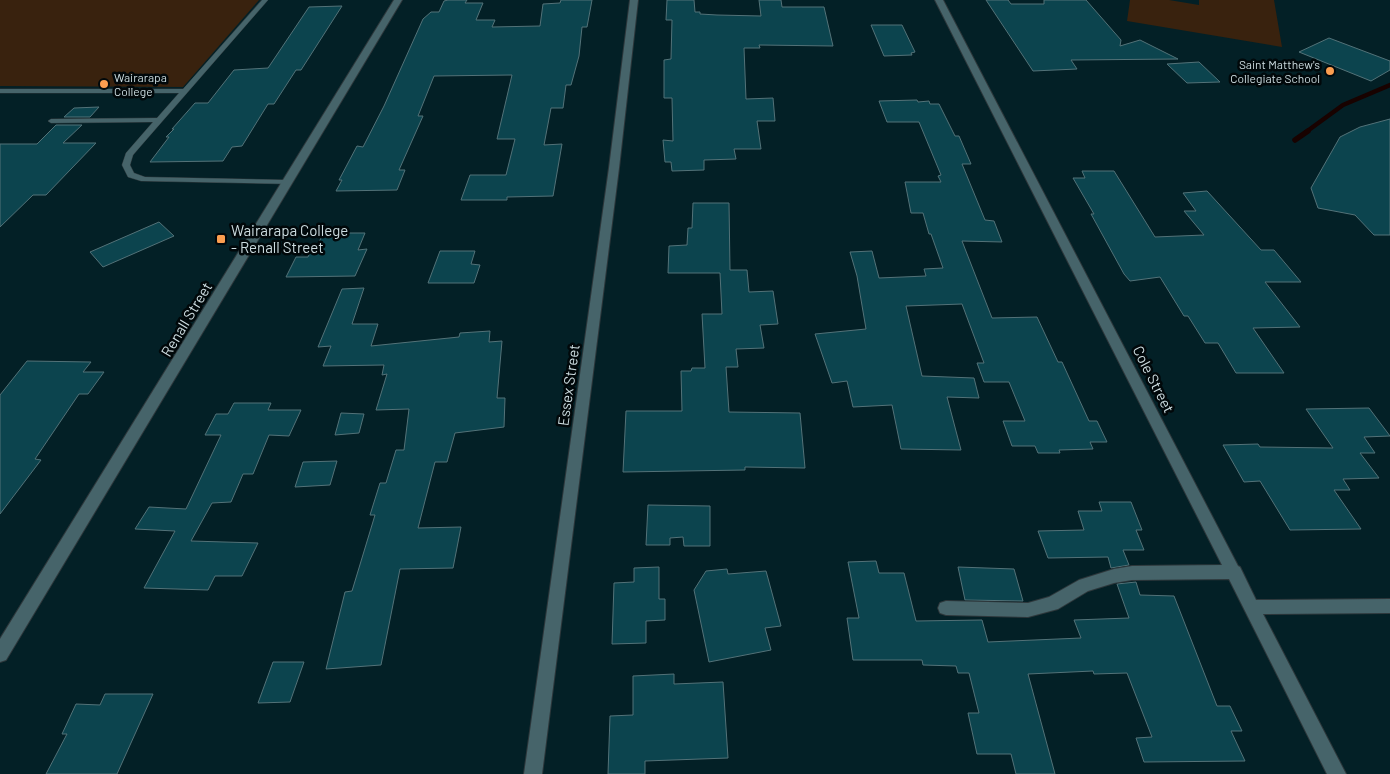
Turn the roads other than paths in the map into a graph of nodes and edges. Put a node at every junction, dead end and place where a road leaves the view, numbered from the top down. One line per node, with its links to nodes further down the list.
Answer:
1 (265, 0): 6 (lane)
2 (398, 0): 9 (street, Renall Street)
3 (634, 0): 15 (street, Essex Street)
4 (939, 0): 10 (street, Cole Street)
5 (0, 91): 6 (lane)
6 (185, 92): 7 (lane)
7 (159, 120): 8 (lane); 9 (lane)
8 (51, 121)
9 (287, 182): 14 (street, Renall Street)
10 (1234, 572): 12 (street); 13 (street, Cole Street)
11 (1390, 606): 13 (street)
12 (946, 608)
13 (1253, 608): 16 (street, Cole Street)
14 (0, 654)
15 (533, 774)
16 (1337, 774)

